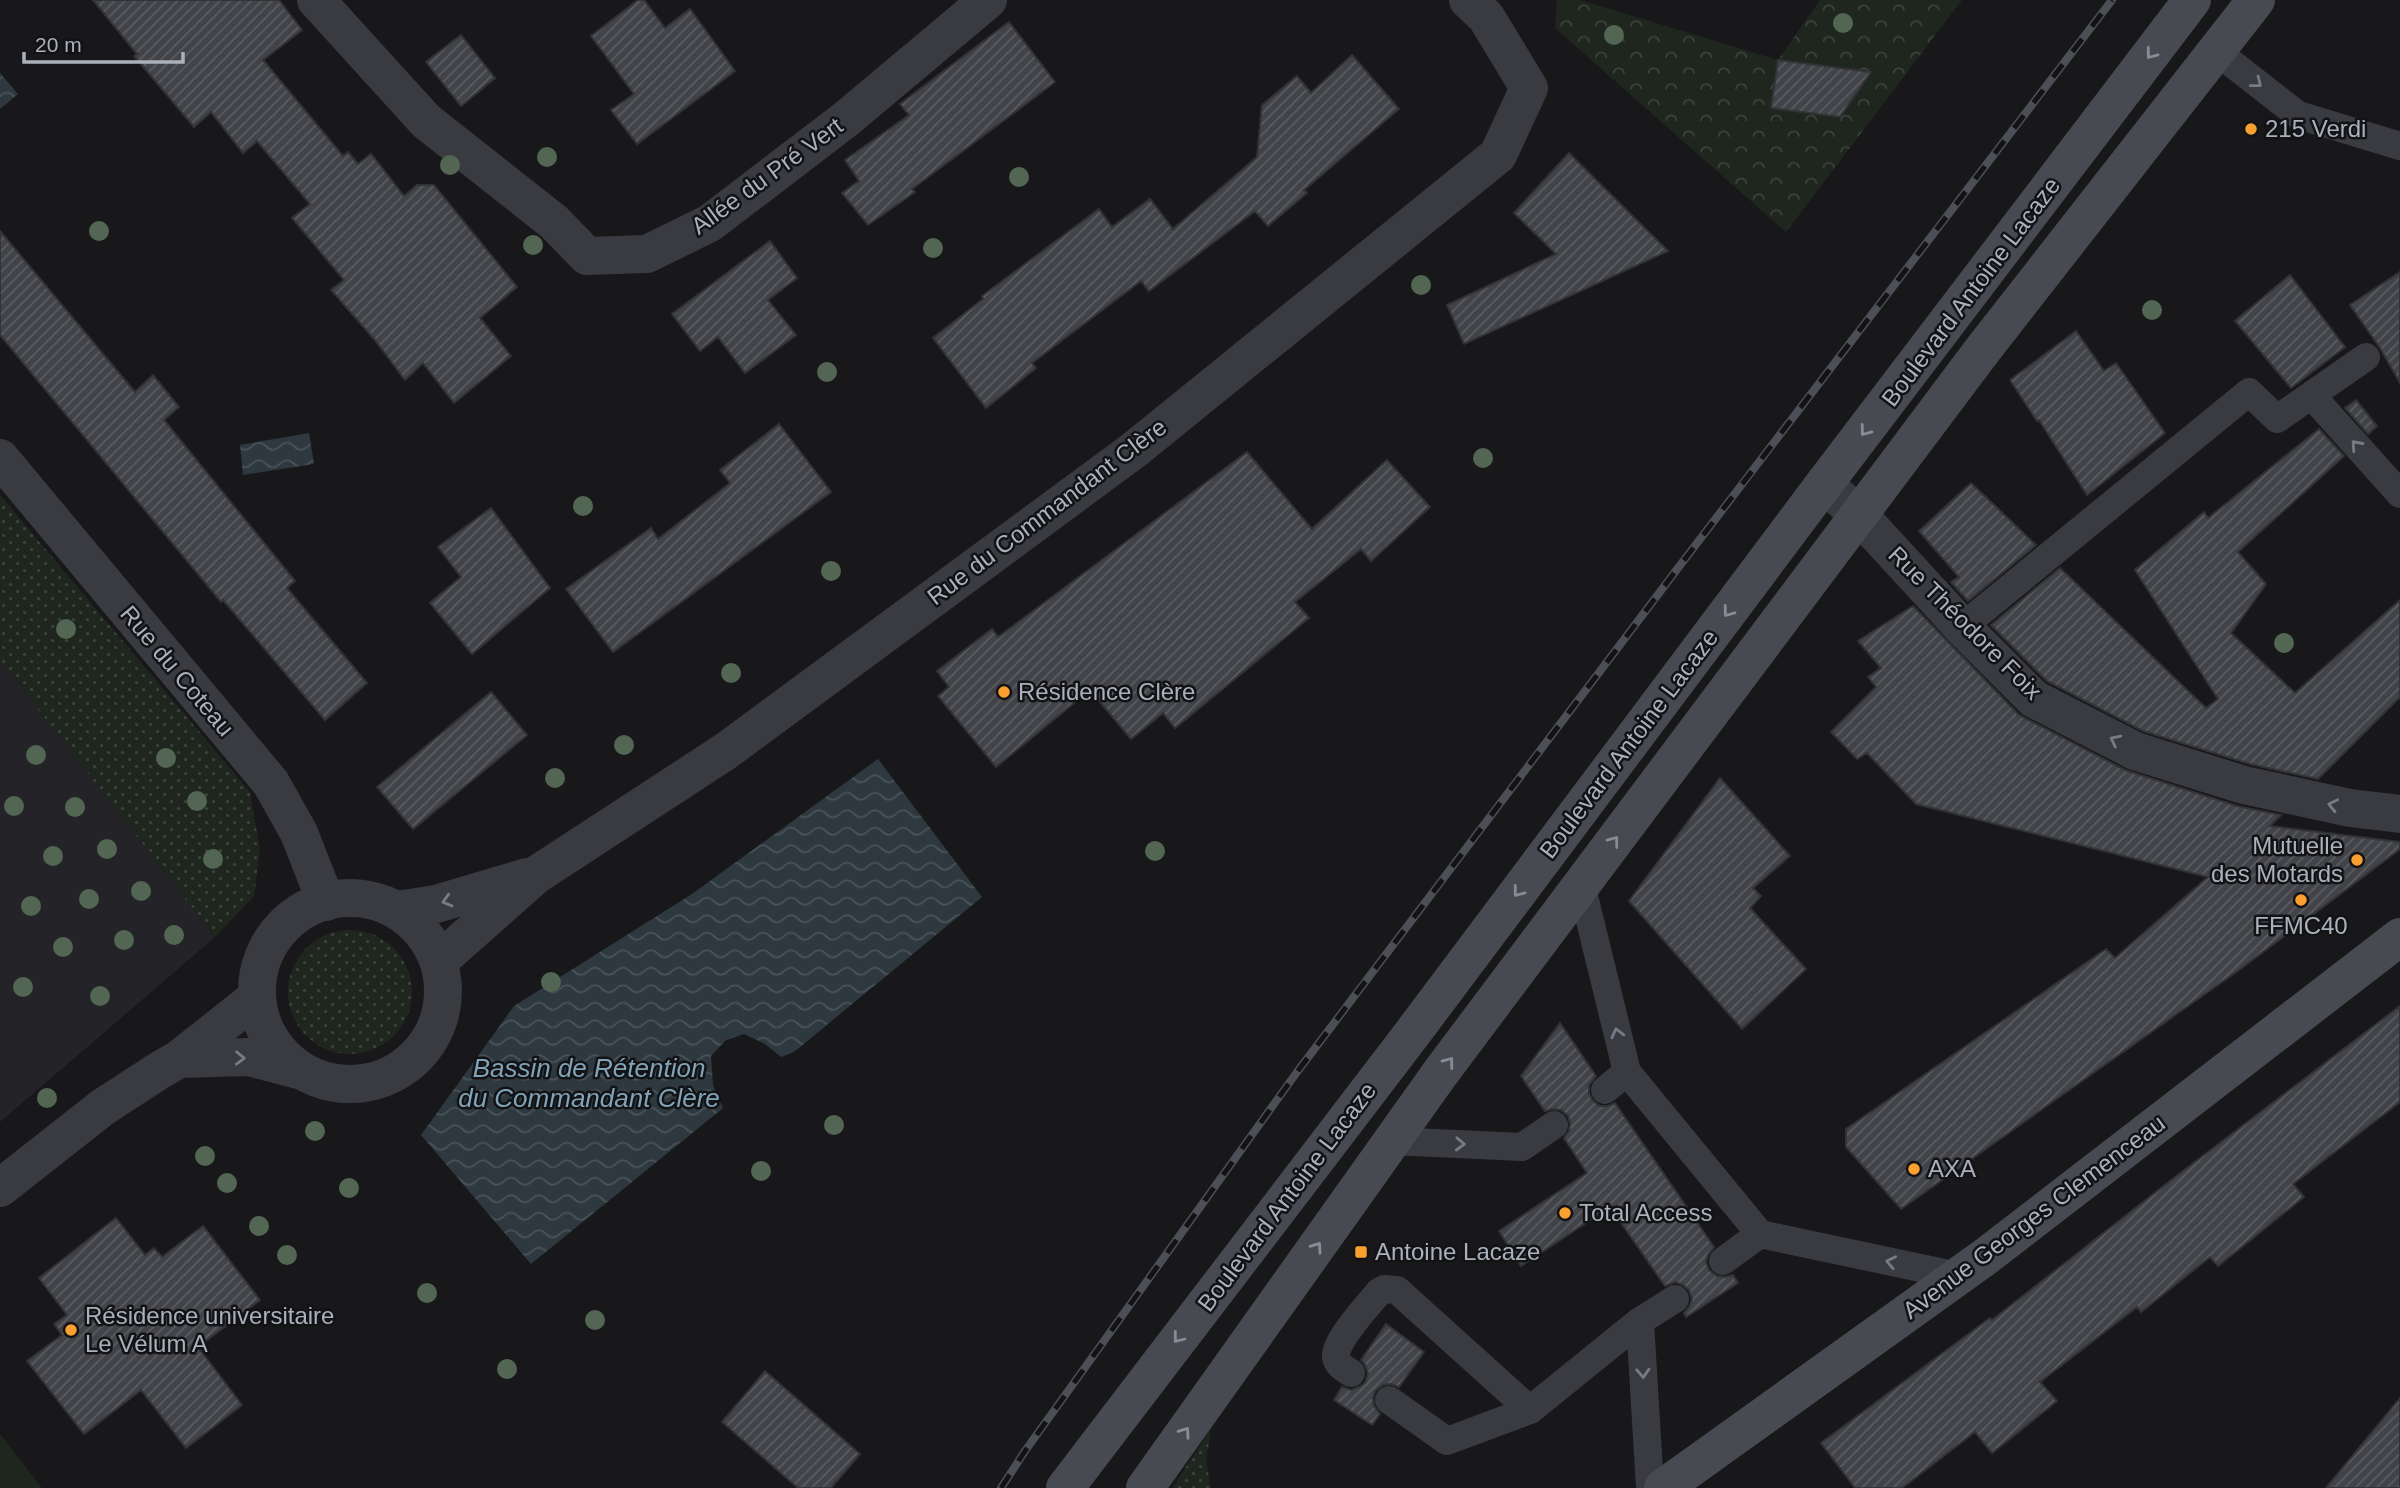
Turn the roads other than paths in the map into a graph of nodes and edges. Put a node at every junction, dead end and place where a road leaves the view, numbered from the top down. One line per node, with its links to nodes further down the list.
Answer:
1 (316, 0): 2 (street, Allée du Pré Vert)
2 (988, 0)
3 (1468, 0): 16 (street, Rue du Commandant Clère)
4 (2192, 0): 11 (main road, Boulevard Antoine Lacaze, one-way to 11)
5 (2256, 0): 6 (main road, Boulevard Antoine Lacaze)
6 (2216, 51): 7 (lane, one-way to 7); 13 (main road, Boulevard Antoine Lacaze)
7 (2400, 146)
8 (2366, 357): 9 (lane)
9 (2312, 396): 12 (lane, one-way to 9); 14 (lane)
10 (0, 458): 18 (street, Rue du Coteau)
11 (1824, 484): 13 (street, Rue Théodore Foix); 36 (main road, Boulevard Antoine Lacaze, one-way to 36)
12 (2400, 494)
13 (1859, 515): 14 (street, Rue Théodore Foix); 17 (main road, Boulevard Antoine Lacaze, one-way to 13)
14 (1962, 627): 15 (street, Rue Théodore Foix, one-way to 14)
15 (2400, 814)
16 (536, 875): 19 (street, one-way to 19); 21 (street, Rue du Commandant Clère)
17 (1581, 884): 26 (main road, Boulevard Antoine Lacaze, one-way to 17); 28 (lane, one-way to 17)
18 (326, 902): 19 (street); 22 (street)
19 (397, 910): 21 (street)
20 (2400, 937): 30 (main road, Avenue Georges Clemenceau)
21 (439, 961): 24 (street)
22 (256, 998): 23 (street); 24 (street)
23 (180, 1059): 24 (street, one-way to 24); 27 (street)
24 (299, 1070)
25 (1554, 1125): 26 (lane, one-way to 25)
26 (1391, 1141): 37 (main road, Boulevard Antoine Lacaze, one-way to 26)
27 (0, 1188)
28 (1760, 1234): 29 (lane); 30 (lane, one-way to 28)
29 (1723, 1261)
30 (1958, 1276): 39 (main road, Avenue Georges Clemenceau)
31 (1675, 1299): 32 (lane)
32 (1640, 1321): 35 (lane); 38 (lane, one-way to 38)
33 (1351, 1373): 35 (lane)
34 (1389, 1400): 35 (lane)
35 (1530, 1410)
36 (1065, 1488)
37 (1145, 1488)
38 (1650, 1488)
39 (1663, 1488)

